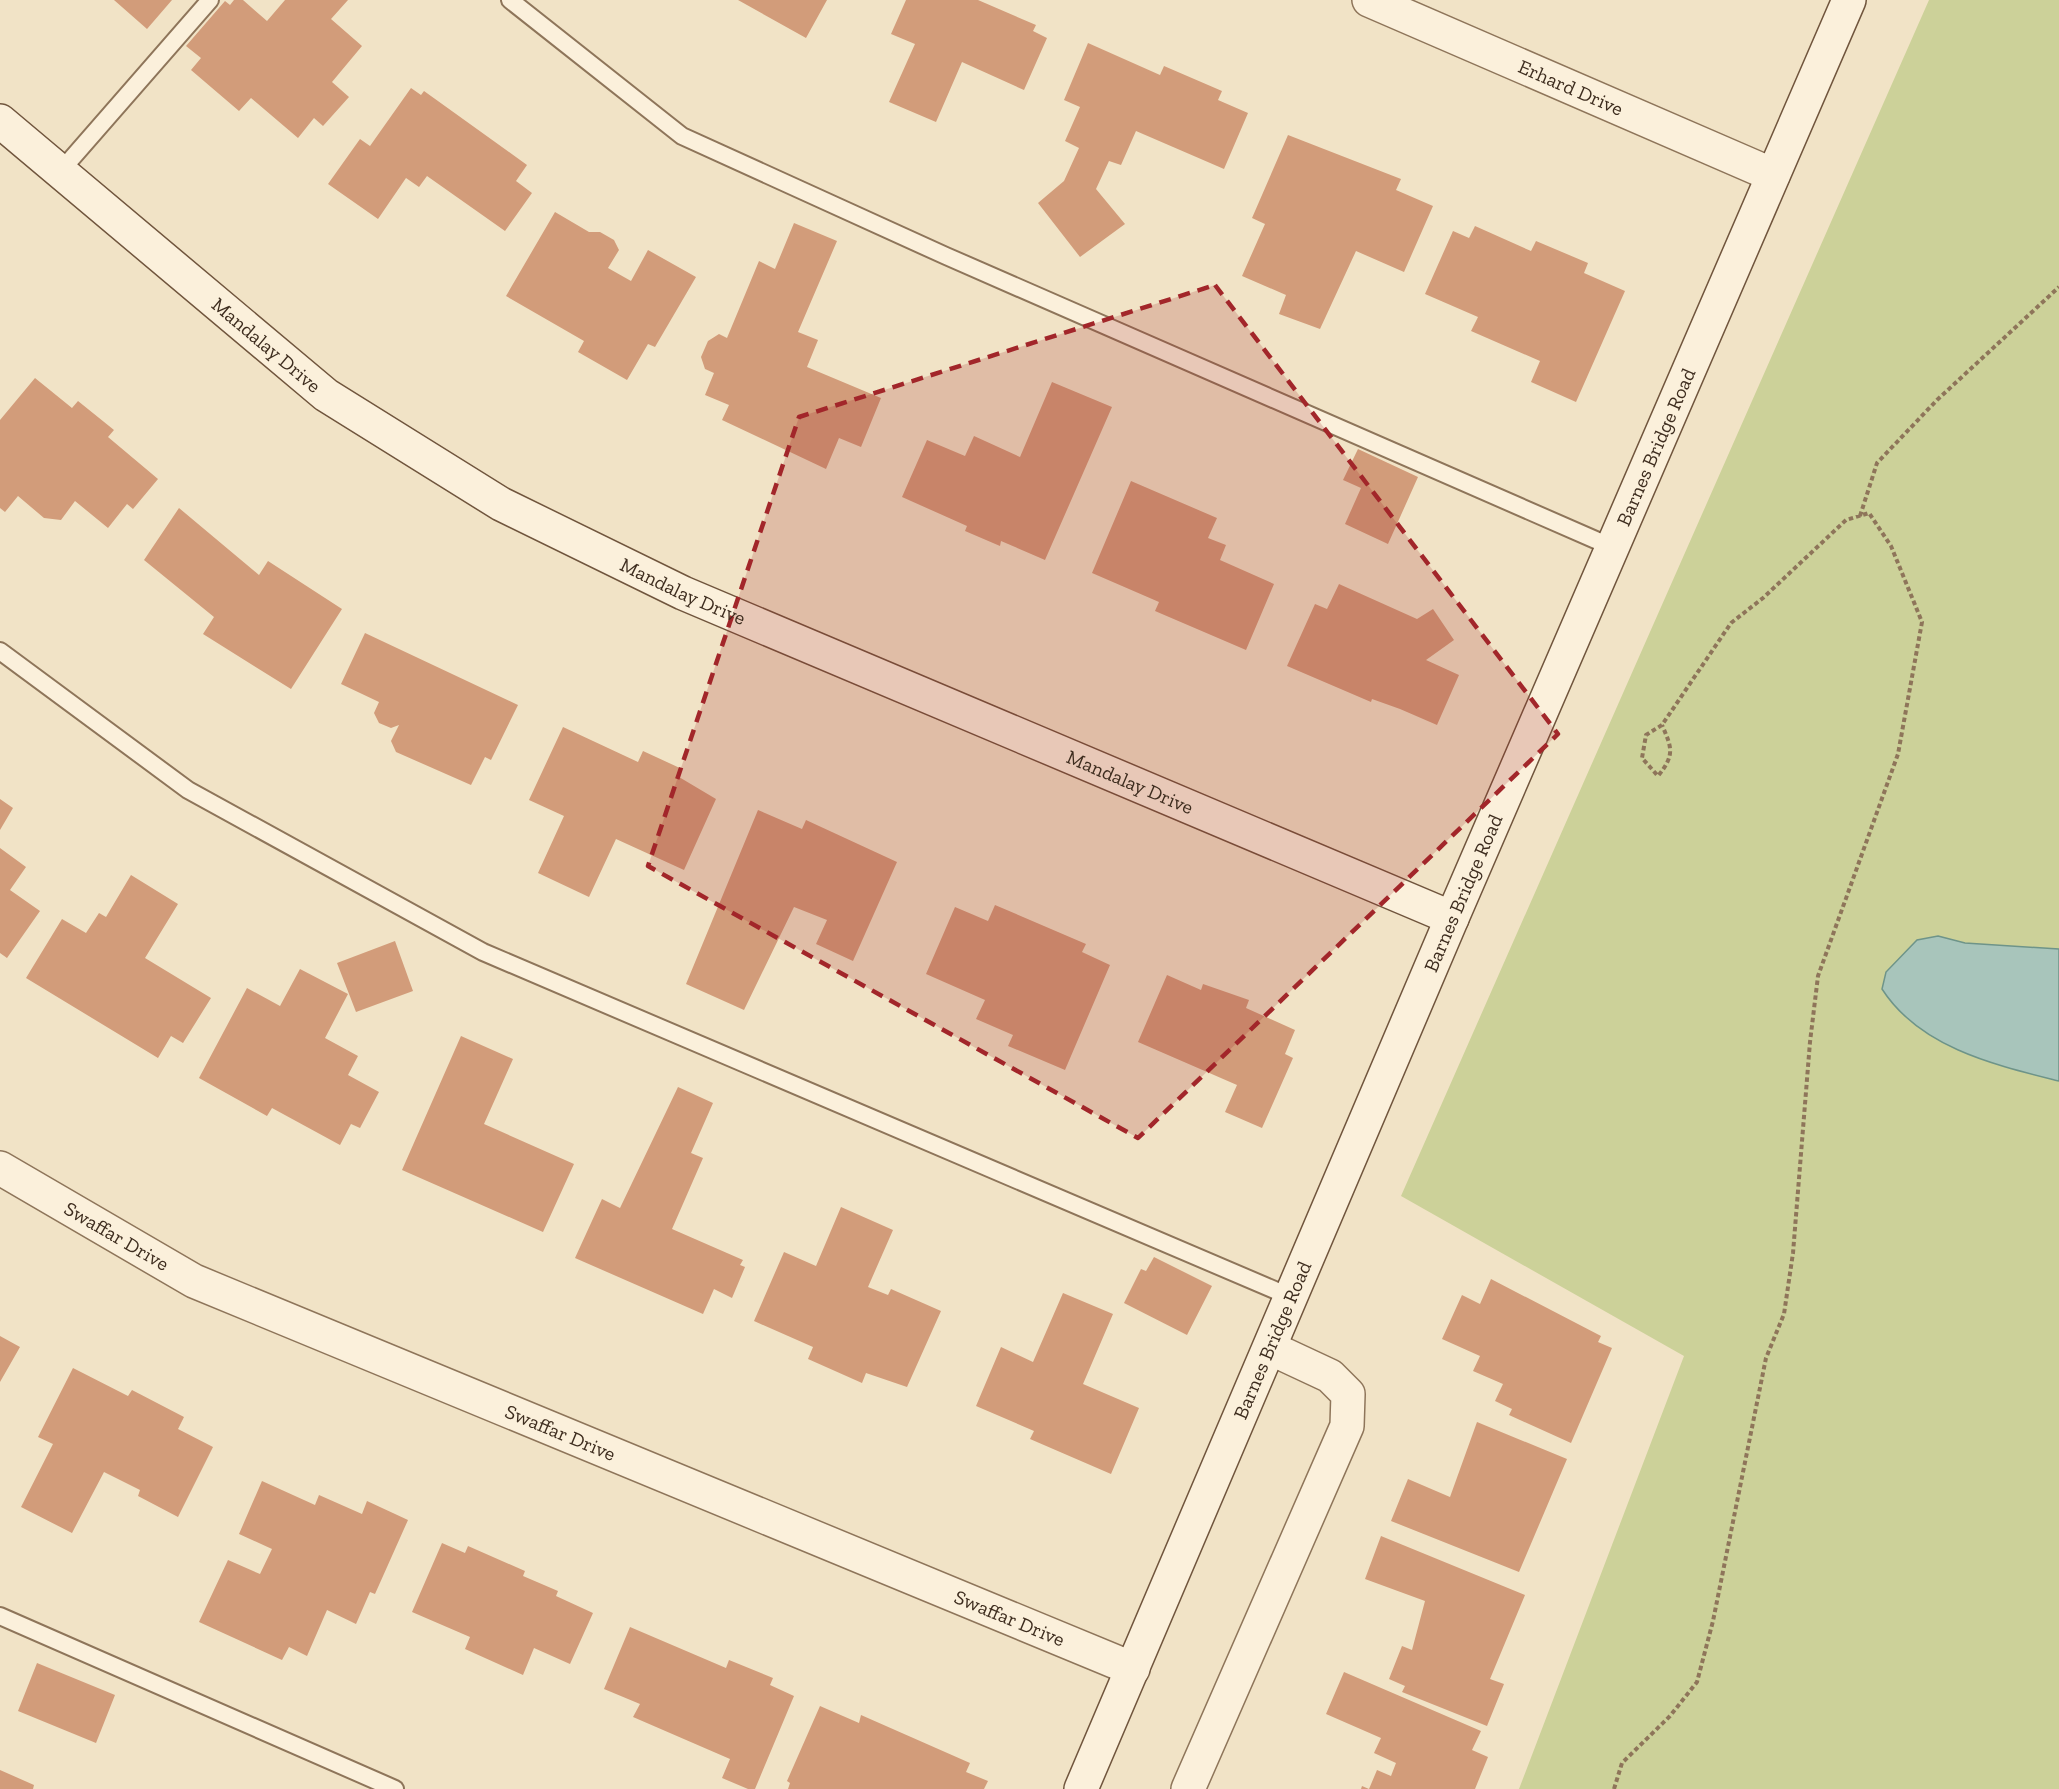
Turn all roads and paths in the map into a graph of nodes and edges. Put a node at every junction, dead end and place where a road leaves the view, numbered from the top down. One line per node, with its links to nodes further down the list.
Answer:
1 (210, 0): 6 (lane)
2 (510, 0): 10 (lane)
3 (1369, 0): 7 (street, Erhard Drive)
4 (1849, 0): 7 (street, Barnes Bridge Road)
5 (0, 121): 6 (street, Mandalay Drive)
6 (59, 173): 13 (street, Mandalay Drive)
7 (1773, 175): 10 (street, Barnes Bridge Road)
8 (2059, 287): 9 (path)
9 (1859, 516): 12 (path); 22 (path)
10 (1614, 548): 13 (street, Barnes Bridge Road)
11 (0, 651): 15 (lane)
12 (1662, 725): 12 (path)
13 (1452, 918): 15 (street, Barnes Bridge Road)
14 (0, 1168): 18 (street, Swaffar Drive)
15 (1291, 1297): 16 (street, Barnes Bridge Road)
16 (1270, 1348): 18 (street, Barnes Bridge Road); 21 (street)
17 (0, 1616): 19 (lane)
18 (1133, 1669): 20 (street, Barnes Bridge Road)
19 (395, 1789)
20 (1081, 1789)
21 (1188, 1789)
22 (1614, 1789)

